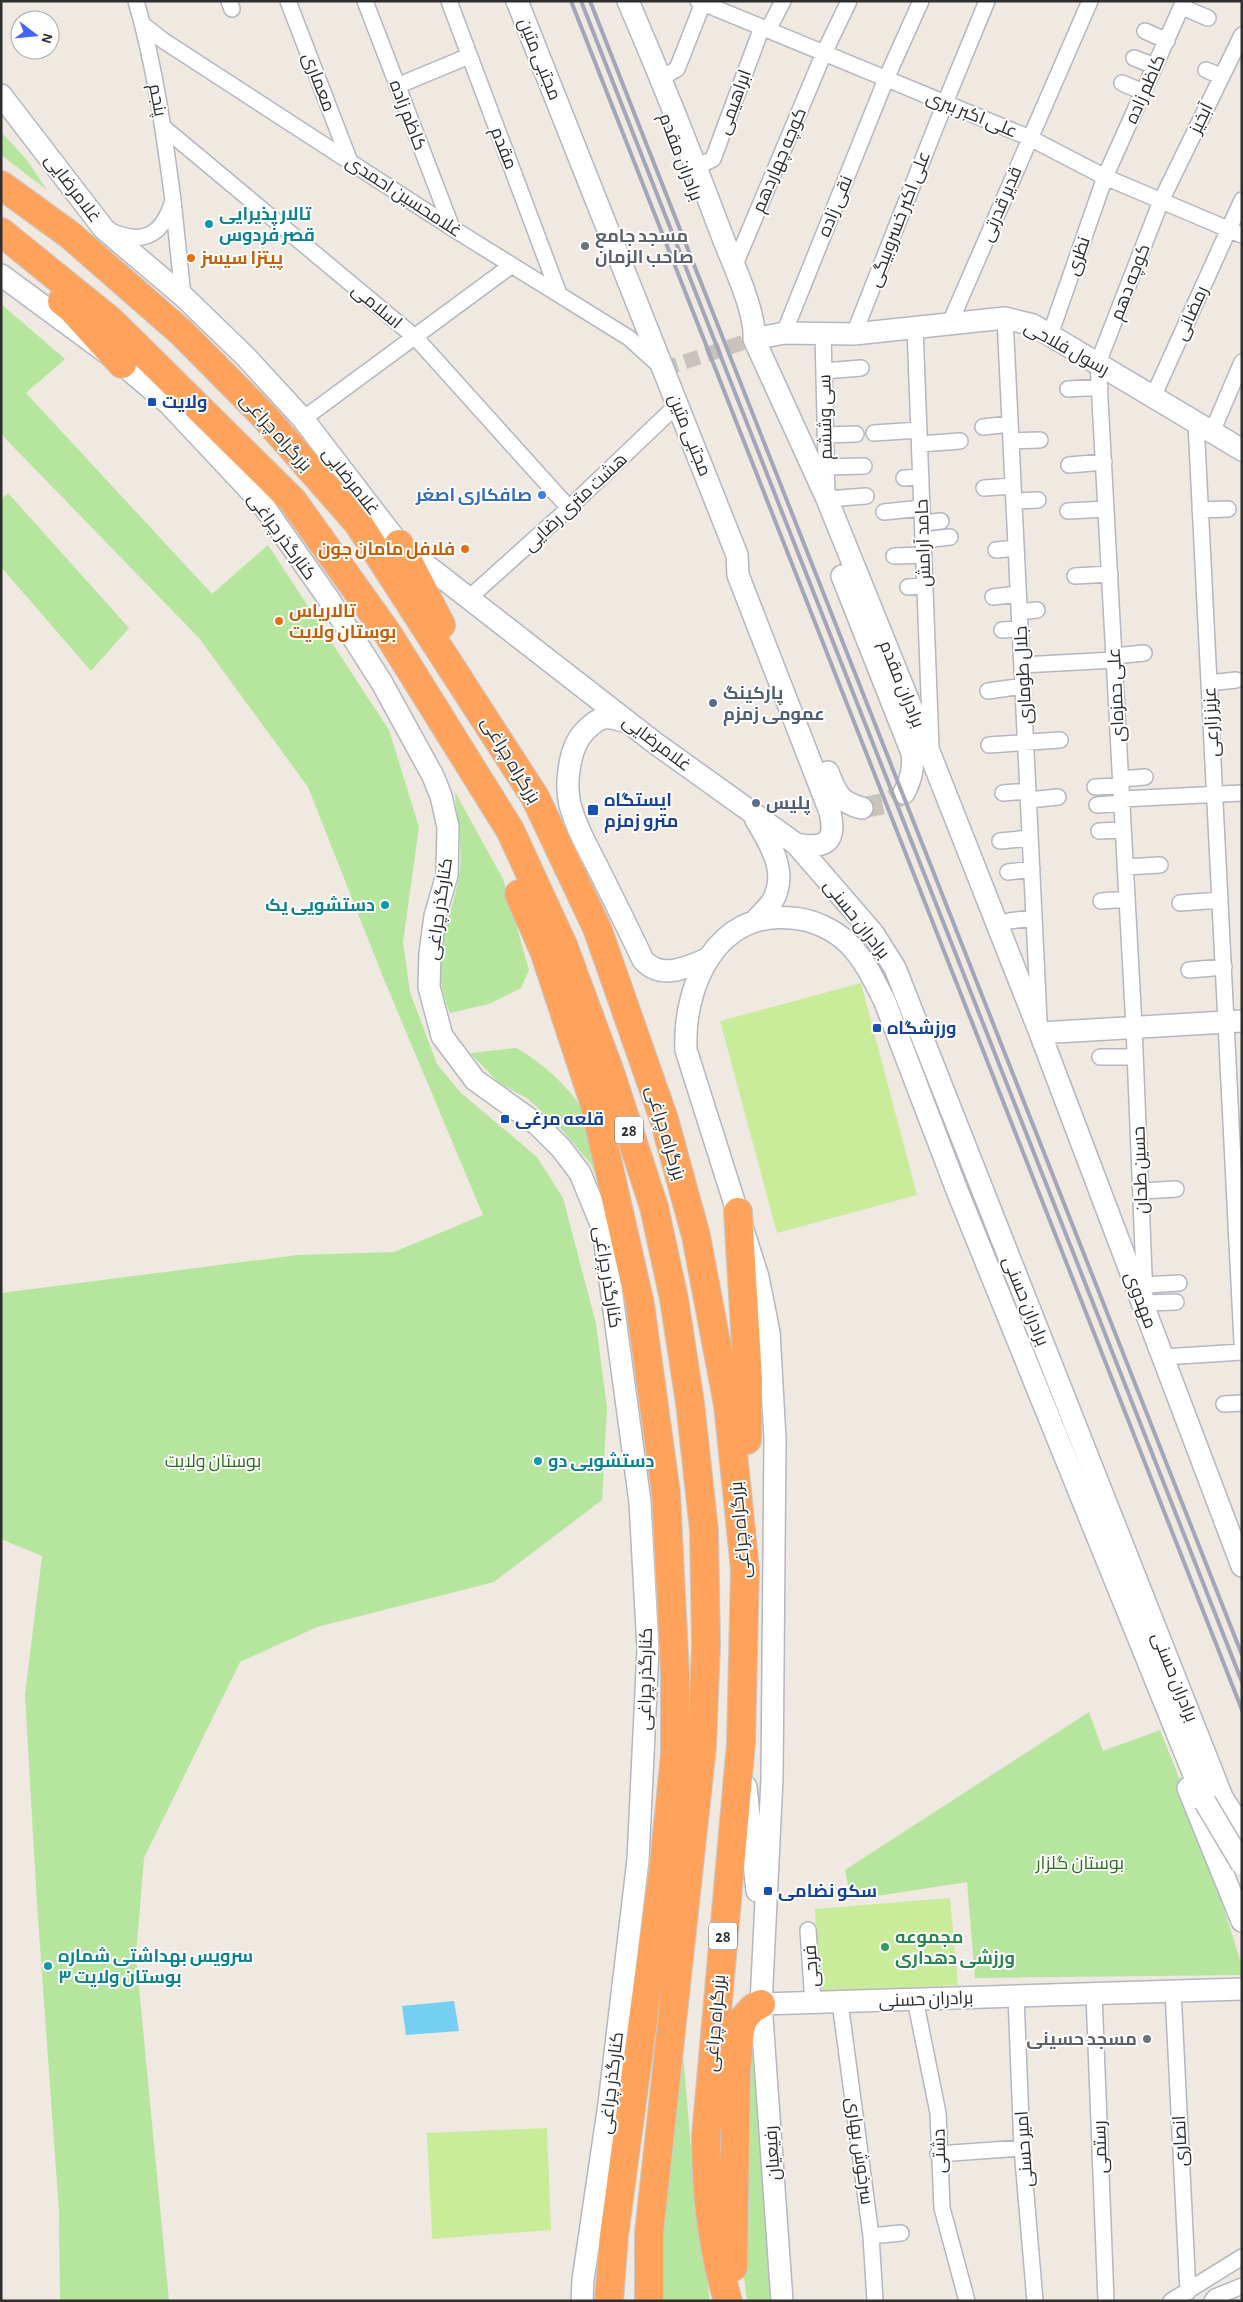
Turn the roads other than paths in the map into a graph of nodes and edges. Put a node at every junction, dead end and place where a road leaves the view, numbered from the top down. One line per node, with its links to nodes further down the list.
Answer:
1 (136, 1): 17 (street, پنجم)
2 (288, 1): 37 (street, معماری)
3 (365, 1): 31 (street, کاظم زاده)
4 (449, 1): 23 (street, مقدم)
5 (518, 1): 67 (main road, مجتبی متین)
6 (619, 1): 29 (main road, برادران مقدم)
7 (628, 1): 29 (main road, برادران مقدم)
8 (783, 1): 18 (street, ابراهیمی)
9 (849, 1): 22 (street, کوچه چهاردهم)
10 (921, 1): 28 (street, نقی زاده)
11 (987, 1): 34 (street, علی اکبر خسروبیگی)
12 (1090, 1): 36 (street, قدیر قدرتی)
13 (701, 2): 15 (street, علی اکبر ببری); 29 (street)
14 (1183, 4): 16 (street); 21 (street, کاظم زاده)
15 (720, 5): 18 (street, علی اکبر ببری)
16 (1208, 18)
17 (142, 24): 35 (street, پنجم); 37 (street, غلامحسین احمدی)
18 (765, 29): 22 (street, علی اکبر ببری); 38 (street, ابراهیمی)
19 (1145, 32): 21 (street)
20 (1242, 35): 27 (street, آبخیز)
21 (1167, 41): 25 (street, کاظم زاده)
22 (824, 53): 28 (street, علی اکبر ببری); 50 (street, کوچه چهاردهم)
23 (470, 56): 31 (street); 52 (street, مقدم)
24 (1134, 58): 25 (street)
25 (1155, 66): 32 (street, کاظم زاده)
26 (1206, 70): 27 (street)
27 (1221, 76): 43 (street, آبخیز)
28 (886, 79): 34 (street, علی اکبر ببری); 57 (street, نقی زاده)
29 (656, 80): 38 (main road, برادران مقدم)
30 (1122, 83): 32 (street)
31 (398, 86): 44 (street, کاظم زاده)
32 (1143, 92): 39 (street, کاظم زاده)
33 (1, 95): 45 (main road, غلامرضایی)
34 (945, 103): 36 (street, علی اکبر ببری); 58 (street, علی اکبر خسروبیگی)
35 (163, 127): 41 (street, پنجم); 61 (street, اسلامی)
36 (1030, 138): 39 (street, علی اکبر ببری); 55 (street, قدیر قدرتی)
37 (350, 162): 44 (street, غلامحسین احمدی)
38 (691, 169): 50 (main road, برادران مقدم)
39 (1105, 177): 43 (street, علی اکبر ببری); 60 (street, نظری)
40 (1, 185): 131 (highway, بزرگراه چراغی / 28)
41 (172, 200): 45 (street, پنجم); 53 (street, پنجم)
42 (1242, 200): 47 (street, رمضانی)
43 (1161, 201): 47 (street, علی اکبر ببری); 64 (street, کوچه دهم)
44 (452, 228): 49 (street, غلامحسین احمدی)
45 (104, 229): 53 (main road, غلامرضایی)
46 (1, 232): 123 (highway, بزرگراه چراغی / 28)
47 (1235, 232): 71 (street, رمضانی)
48 (1, 254): 65 (highway)
49 (512, 265): 52 (street, غلامحسین احمدی); 61 (street)
50 (729, 269): 62 (main road, برادران مقدم)
51 (1, 276): 65 (main road, کنارگذر چراغی)
52 (559, 294): 67 (street, غلامحسین احمدی)
53 (183, 296): 73 (main road, غلامرضایی)
54 (1005, 318): 55 (main road, رسول فلاحی); 60 (main road, رسول فلاحی); 74 (street, جلال طوماری)
55 (949, 325): 56 (main road, رسول فلاحی)
56 (915, 328): 58 (main road, رسول فلاحی); 80 (street, حامد آرامش)
57 (784, 333): 59 (main road, رسول فلاحی); 62 (main road, رسول فلاحی)
58 (854, 334): 59 (main road, رسول فلاحی)
59 (823, 335): 68 (street, سی وششم)
60 (1050, 335): 64 (main road, رسول فلاحی)
61 (416, 338): 73 (street); 97 (street, اسلامی)
62 (754, 339): 94 (main road, برادران مقدم)
63 (1242, 362): 75 (street)
64 (1098, 363): 69 (street, علی حمزه‌ای); 71 (main road, رسول فلاحی)
65 (122, 364): 176 (main road, کنارگذر چراغی)
66 (861, 368): 68 (street)
67 (663, 370): 72 (main road, مجتبی متین)
68 (824, 371): 79 (street, سی وششم)
69 (1100, 387): 70 (street); 85 (street, علی حمزه‌ای)
70 (1068, 389)
71 (1153, 398): 75 (main road, رسول فلاحی)
72 (678, 404): 97 (street, هشت متری رضایی); 110 (main road, مجتبی متین)
73 (303, 420): 106 (main road, غلامرضایی)
74 (1010, 424): 76 (street); 83 (street, جلال طوماری)
75 (1204, 427): 84 (main road, رسول فلاحی); 99 (street, عزیز زارعی)
76 (983, 428)
77 (874, 433): 80 (street)
78 (856, 434): 79 (street)
79 (825, 435): 88 (street, سی وششم)
80 (919, 437): 82 (street); 89 (street, حامد آرامش)
81 (1040, 440): 83 (street)
82 (960, 441)
83 (1011, 441): 91 (street, جلال طوماری)
84 (1242, 450)
85 (1104, 462): 86 (street); 98 (street, علی حمزه‌ای)
86 (1069, 465)
87 (864, 466): 88 (street)
88 (826, 467): 94 (street, سی وششم)
89 (921, 477): 90 (street); 103 (street, حامد آرامش)
90 (904, 478)
91 (1013, 486): 92 (street); 96 (street, جلال طوماری)
92 (984, 488)
93 (866, 496): 94 (street)
94 (827, 499): 136 (main road, برادران مقدم); 140 (main road)
95 (1038, 500): 96 (street)
96 (1014, 501): 108 (street, جلال طوماری)
97 (569, 508): 117 (street, هشت متری رضایی)
98 (1106, 509): 101 (street); 112 (street, علی حمزه‌ای)
99 (1200, 510): 100 (street); 128 (street, عزیز زارعی)
100 (1228, 510)
101 (1068, 511)
102 (884, 512): 103 (street)
103 (922, 516): 104 (street); 107 (street, حامد آرامش)
104 (941, 521)
105 (950, 537): 107 (street)
106 (399, 544): 117 (main road, غلامرضایی); 131 (highway)
107 (924, 547): 111 (street); 114 (street, حامد آرامش)
108 (1016, 548): 109 (street); 116 (street, جلال طوماری)
109 (996, 550)
110 (737, 555): 147 (main road); 153 (main road, مجتبی متین)
111 (894, 556)
112 (1110, 574): 113 (street); 125 (street, علی حمزه‌ای)
113 (1075, 576)
114 (925, 586): 115 (street); 136 (street, حامد آرامش)
115 (908, 587)
116 (1018, 594): 118 (street); 120 (street, جلال طوماری)
117 (470, 597): 132 (main road, غلامرضایی)
118 (993, 597)
119 (1038, 610): 120 (street)
120 (1020, 612): 121 (street, جلال طوماری)
121 (1020, 629): 122 (street); 126 (street, جلال طوماری)
122 (1002, 630)
123 (388, 634): 187 (highway, بزرگراه چراغی); 215 (highway, بزرگراه چراغی / 28)
124 (1144, 653): 125 (street)
125 (1114, 658): 126 (street); 139 (street, علی حمزه‌ای)
126 (1022, 665): 129 (street, جلال طوماری)
127 (1236, 680): 128 (street)
128 (1209, 683): 143 (street, عزیز زارعی)
129 (1023, 686): 130 (street); 134 (street, جلال طوماری)
130 (988, 691)
131 (484, 716): 189 (highway, بزرگراه چراغی / 28)
132 (629, 722): 148 (main road, غلامرضایی); 165 (main road)
133 (1060, 740): 134 (street)
134 (1026, 742): 135 (street); 144 (street, جلال طوماری)
135 (989, 745)
136 (932, 759): 170 (main road, برادران مقدم)
137 (1145, 777): 139 (street)
138 (1095, 787): 139 (street)
139 (1121, 792): 143 (street); 146 (street); 149 (street, علی حمزه‌ای)
140 (904, 793)
141 (1003, 793): 144 (street)
142 (1242, 793): 143 (street)
143 (1215, 794): 159 (street, عزیز زارعی)
144 (1028, 795): 145 (street); 151 (street, جلال طوماری)
145 (1058, 797)
146 (1097, 805)
147 (862, 808)
148 (752, 813): 153 (main road, برادران حسنی); 163 (main road)
149 (1123, 830): 150 (street); 155 (street, علی حمزه‌ای)
150 (1099, 831)
151 (1030, 838): 152 (street); 156 (street, جلال طوماری)
152 (1000, 840)
153 (796, 844): 191 (main road, برادران حسنی)
154 (1160, 865): 155 (street)
155 (1125, 867): 158 (street, علی حمزه‌ای)
156 (1032, 869): 157 (street); 162 (street, جلال طوماری)
157 (1008, 872)
158 (1127, 899): 160 (street); 169 (street, علی حمزه‌ای)
159 (1220, 900): 161 (street); 166 (street, عزیز زارعی)
160 (1101, 902)
161 (1180, 903)
162 (1034, 918): 164 (street); 170 (street, جلال طوماری)
163 (756, 920): 165 (main road); 184 (main road, برادران حسنی)
164 (1009, 921)
165 (707, 959): 175 (main road)
166 (1224, 967): 167 (street); 168 (street, عزیز زارعی)
167 (1188, 970)
168 (1234, 1021): 169 (main road); 181 (street, عزیز زارعی)
169 (1134, 1027): 170 (main road); 172 (street, حسین طحان)
170 (1040, 1033): 180 (main road, مهدوی)
171 (1100, 1057): 172 (street)
172 (1135, 1057): 174 (street, حسین طحان)
173 (1176, 1190): 174 (street)
174 (1141, 1191): 178 (street, حسین طحان)
175 (738, 1212): 189 (highway); 194 (main road)
176 (603, 1229): 187 (main road); 213 (main road, کنارگذر چراغی)
177 (1179, 1283): 178 (street)
178 (1145, 1285): 180 (street, حسین طحان)
179 (1176, 1302): 180 (street)
180 (1146, 1308): 183 (main road, مهدوی)
181 (1242, 1342)
182 (1242, 1352): 183 (street)
183 (1162, 1357): 188 (main road, مهدوی)
184 (1030, 1373): 191 (main road, برادران حسنی); 195 (main road)
185 (1242, 1403): 186 (street)
186 (1224, 1404)
187 (668, 1535): 214 (highway, بزرگراه چراغی)
188 (1242, 1566)
189 (745, 1569): 190 (highway, بزرگراه چراغی / 28)
190 (741, 1743): 194 (main road); 216 (highway, بزرگراه چراغی / 28)
191 (1213, 1799): 192 (main road, برادران حسنی); 193 (main road, برادران حسنی, bridge)
192 (1242, 1829)
193 (1242, 1864)
194 (765, 1915): 204 (main road)
195 (1242, 1921)
196 (808, 1930): 203 (street, فرجی)
197 (1242, 1989): 198 (main road, برادران حسنی)
198 (1173, 1991): 199 (main road, برادران حسنی); 211 (street, انصاری)
199 (1094, 1994): 200 (main road, برادران حسنی); 222 (street, رستمی)
200 (1016, 1996): 201 (main road, برادران حسنی); 205 (street, امیر حسنی)
201 (915, 1999): 202 (main road, برادران حسنی); 206 (street, دشتی)
202 (840, 2002): 203 (main road, برادران حسنی); 208 (street, سرخوش بهاری)
203 (813, 2003): 204 (main road, برادران حسنی)
204 (761, 2004): 217 (highway); 218 (main road, رفیعیان)
205 (1022, 2148): 206 (street); 221 (street, امیر حسنی)
206 (938, 2154): 220 (street, دشتی)
207 (901, 2234): 208 (street)
208 (871, 2236): 219 (street, سرخوش بهاری)
209 (1242, 2257): 211 (street)
210 (1242, 2286): 212 (street)
211 (1188, 2292): 223 (street)
212 (1215, 2299)
213 (582, 2301)
214 (609, 2301)
215 (649, 2301)
216 (728, 2301)
217 (735, 2301)
218 (782, 2301)
219 (875, 2301)
220 (967, 2301)
221 (1036, 2301)
222 (1106, 2301)
223 (1171, 2301)

